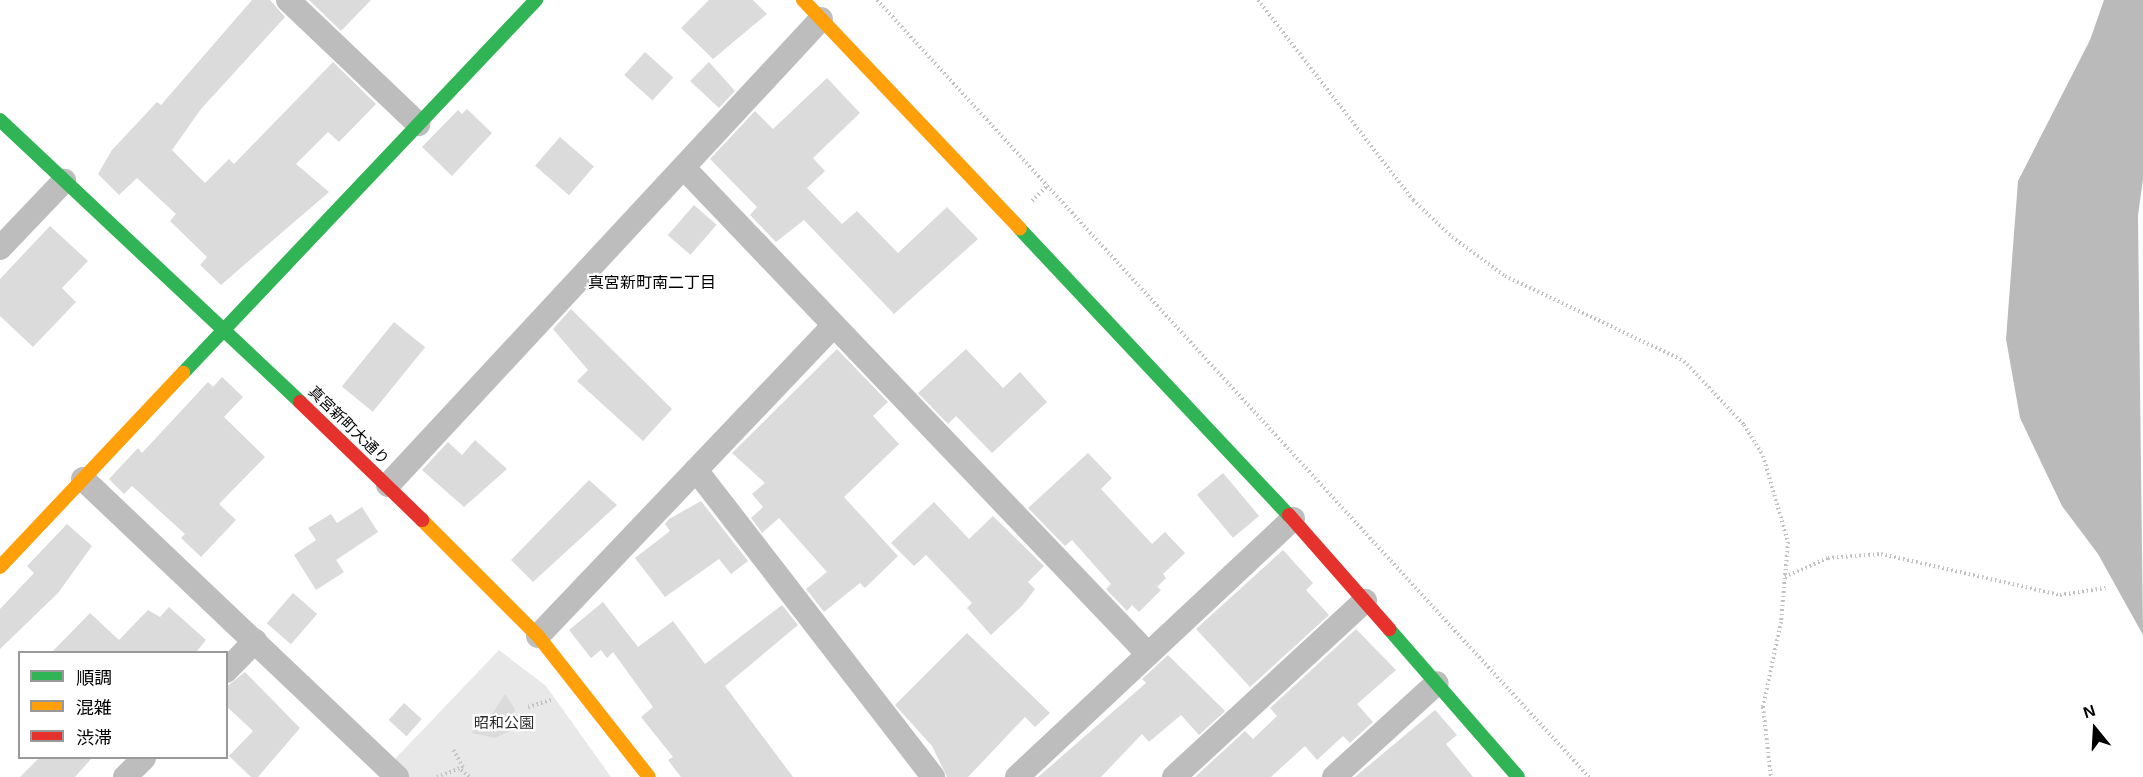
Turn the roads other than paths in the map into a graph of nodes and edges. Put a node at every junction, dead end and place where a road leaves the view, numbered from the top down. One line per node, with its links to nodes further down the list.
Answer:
1 (288, 0): 6 (street)
2 (536, 0): 6 (street)
3 (803, 0): 4 (street)
4 (821, 19): 7 (street); 15 (street)
5 (0, 120): 8 (street, 真宮新町大通り)
6 (418, 124): 11 (street)
7 (684, 168): 10 (street); 14 (street)
8 (64, 181): 9 (street); 11 (street, 真宮新町大通り)
9 (0, 248)
10 (834, 325): 12 (street); 20 (street)
11 (225, 330): 13 (street); 14 (street, 真宮新町大通り)
12 (696, 470): 18 (street); 27 (street)
13 (83, 479): 16 (street); 19 (street)
14 (388, 485): 18 (street, 真宮新町大通り)
15 (1293, 519): 17 (street); 20 (street)
16 (0, 567)
17 (1365, 601): 22 (street); 29 (street)
18 (538, 636): 26 (street, 真宮新町大通り)
19 (255, 641): 21 (street); 25 (street)
20 (1148, 654): 28 (street)
21 (228, 669)
22 (1437, 682): 30 (street); 31 (street)
23 (143, 759): 24 (street)
24 (125, 777)
25 (397, 777)
26 (649, 777)
27 (933, 777)
28 (1017, 777)
29 (1174, 777)
30 (1334, 777)
31 (1518, 777)

